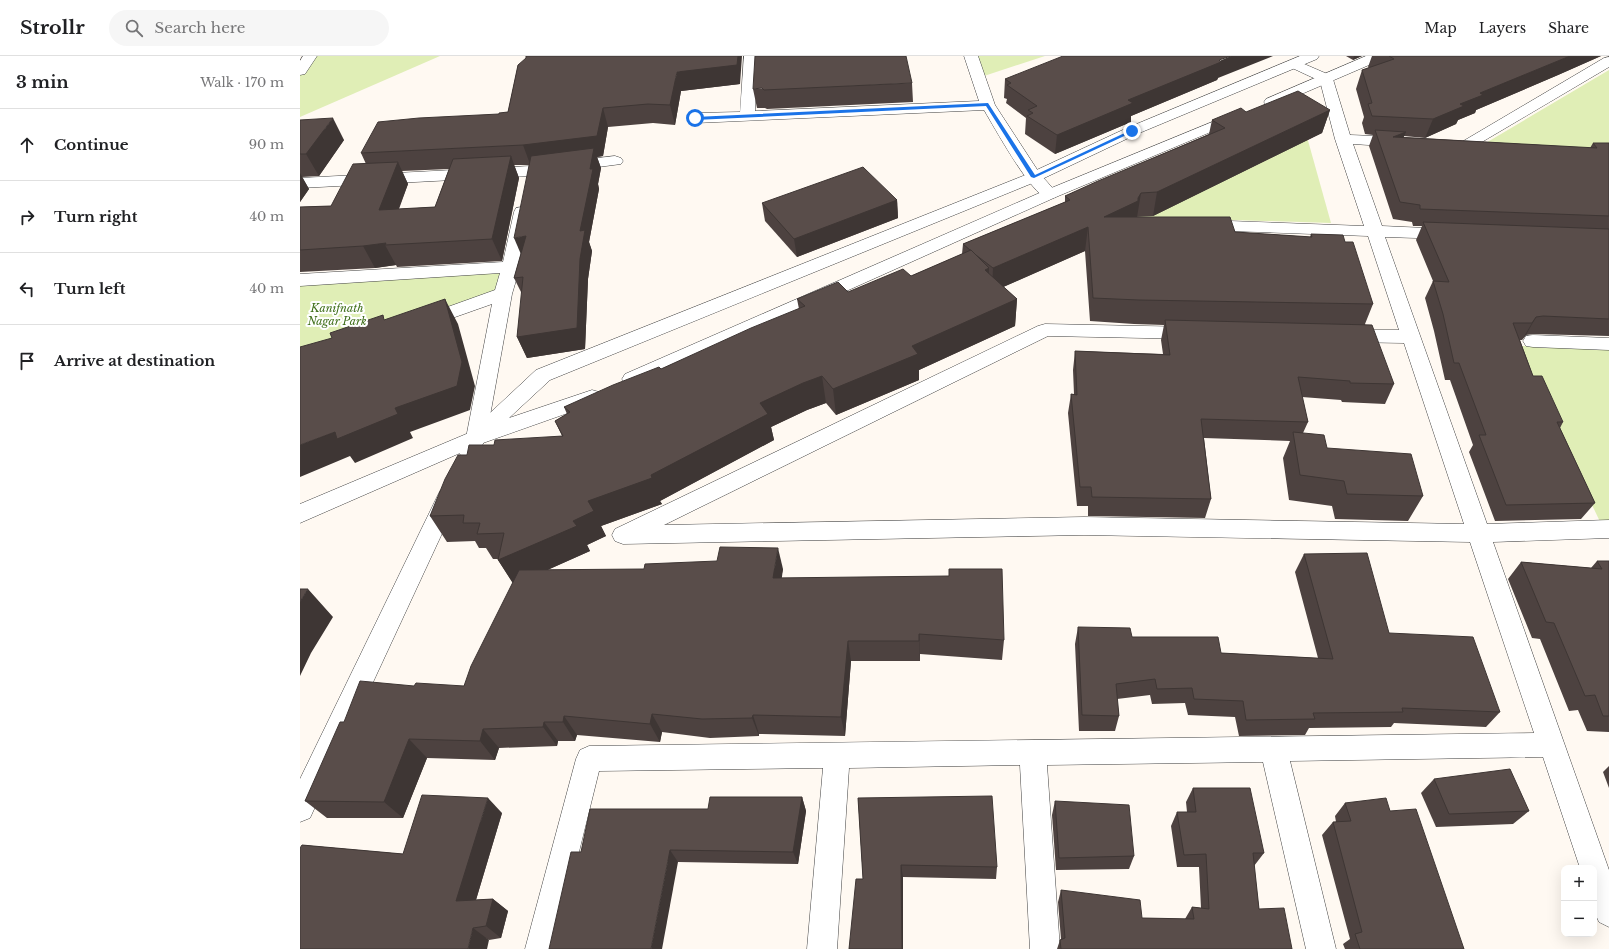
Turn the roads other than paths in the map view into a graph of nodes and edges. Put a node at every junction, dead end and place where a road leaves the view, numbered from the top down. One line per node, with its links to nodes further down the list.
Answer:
1 (310, 56): 8 (street)
2 (751, 56): 11 (street)
3 (971, 56): 10 (street)
4 (1312, 56): 7 (street)
5 (1378, 56): 9 (street)
6 (1609, 61): 15 (street)
7 (1296, 64): 9 (street); 17 (street)
8 (300, 70)
9 (1327, 79): 13 (street); 20 (street)
10 (988, 105): 11 (street); 17 (street)
11 (747, 116): 12 (street)
12 (695, 118)
13 (1344, 139): 14 (street); 22 (street)
14 (1412, 143)
15 (1493, 146)
16 (615, 161): 19 (street)
17 (1034, 177): 20 (street); 33 (street)
18 (300, 183): 19 (street)
19 (528, 183): 24 (street)
20 (1050, 194): 33 (street)
21 (1190, 224): 22 (street)
22 (1376, 232): 23 (street); 30 (street)
23 (1461, 234)
24 (511, 267): 25 (street); 26 (street)
25 (300, 280)
26 (503, 294): 27 (street); 33 (street)
27 (406, 328)
28 (1212, 333): 36 (street)
29 (1332, 336): 30 (street)
30 (1412, 337): 36 (street)
31 (1533, 341): 32 (street)
32 (1609, 344)
33 (476, 438): 34 (street); 41 (street)
34 (300, 514)
35 (1609, 530): 36 (street)
36 (1479, 533): 37 (street)
37 (1552, 745): 38 (street); 42 (street)
38 (1274, 750): 39 (street); 46 (street)
39 (1032, 753): 40 (street); 45 (street)
40 (837, 756): 43 (street); 44 (street)
41 (300, 808)
42 (1609, 912)
43 (540, 949)
44 (822, 949)
45 (1045, 949)
46 (1321, 949)

